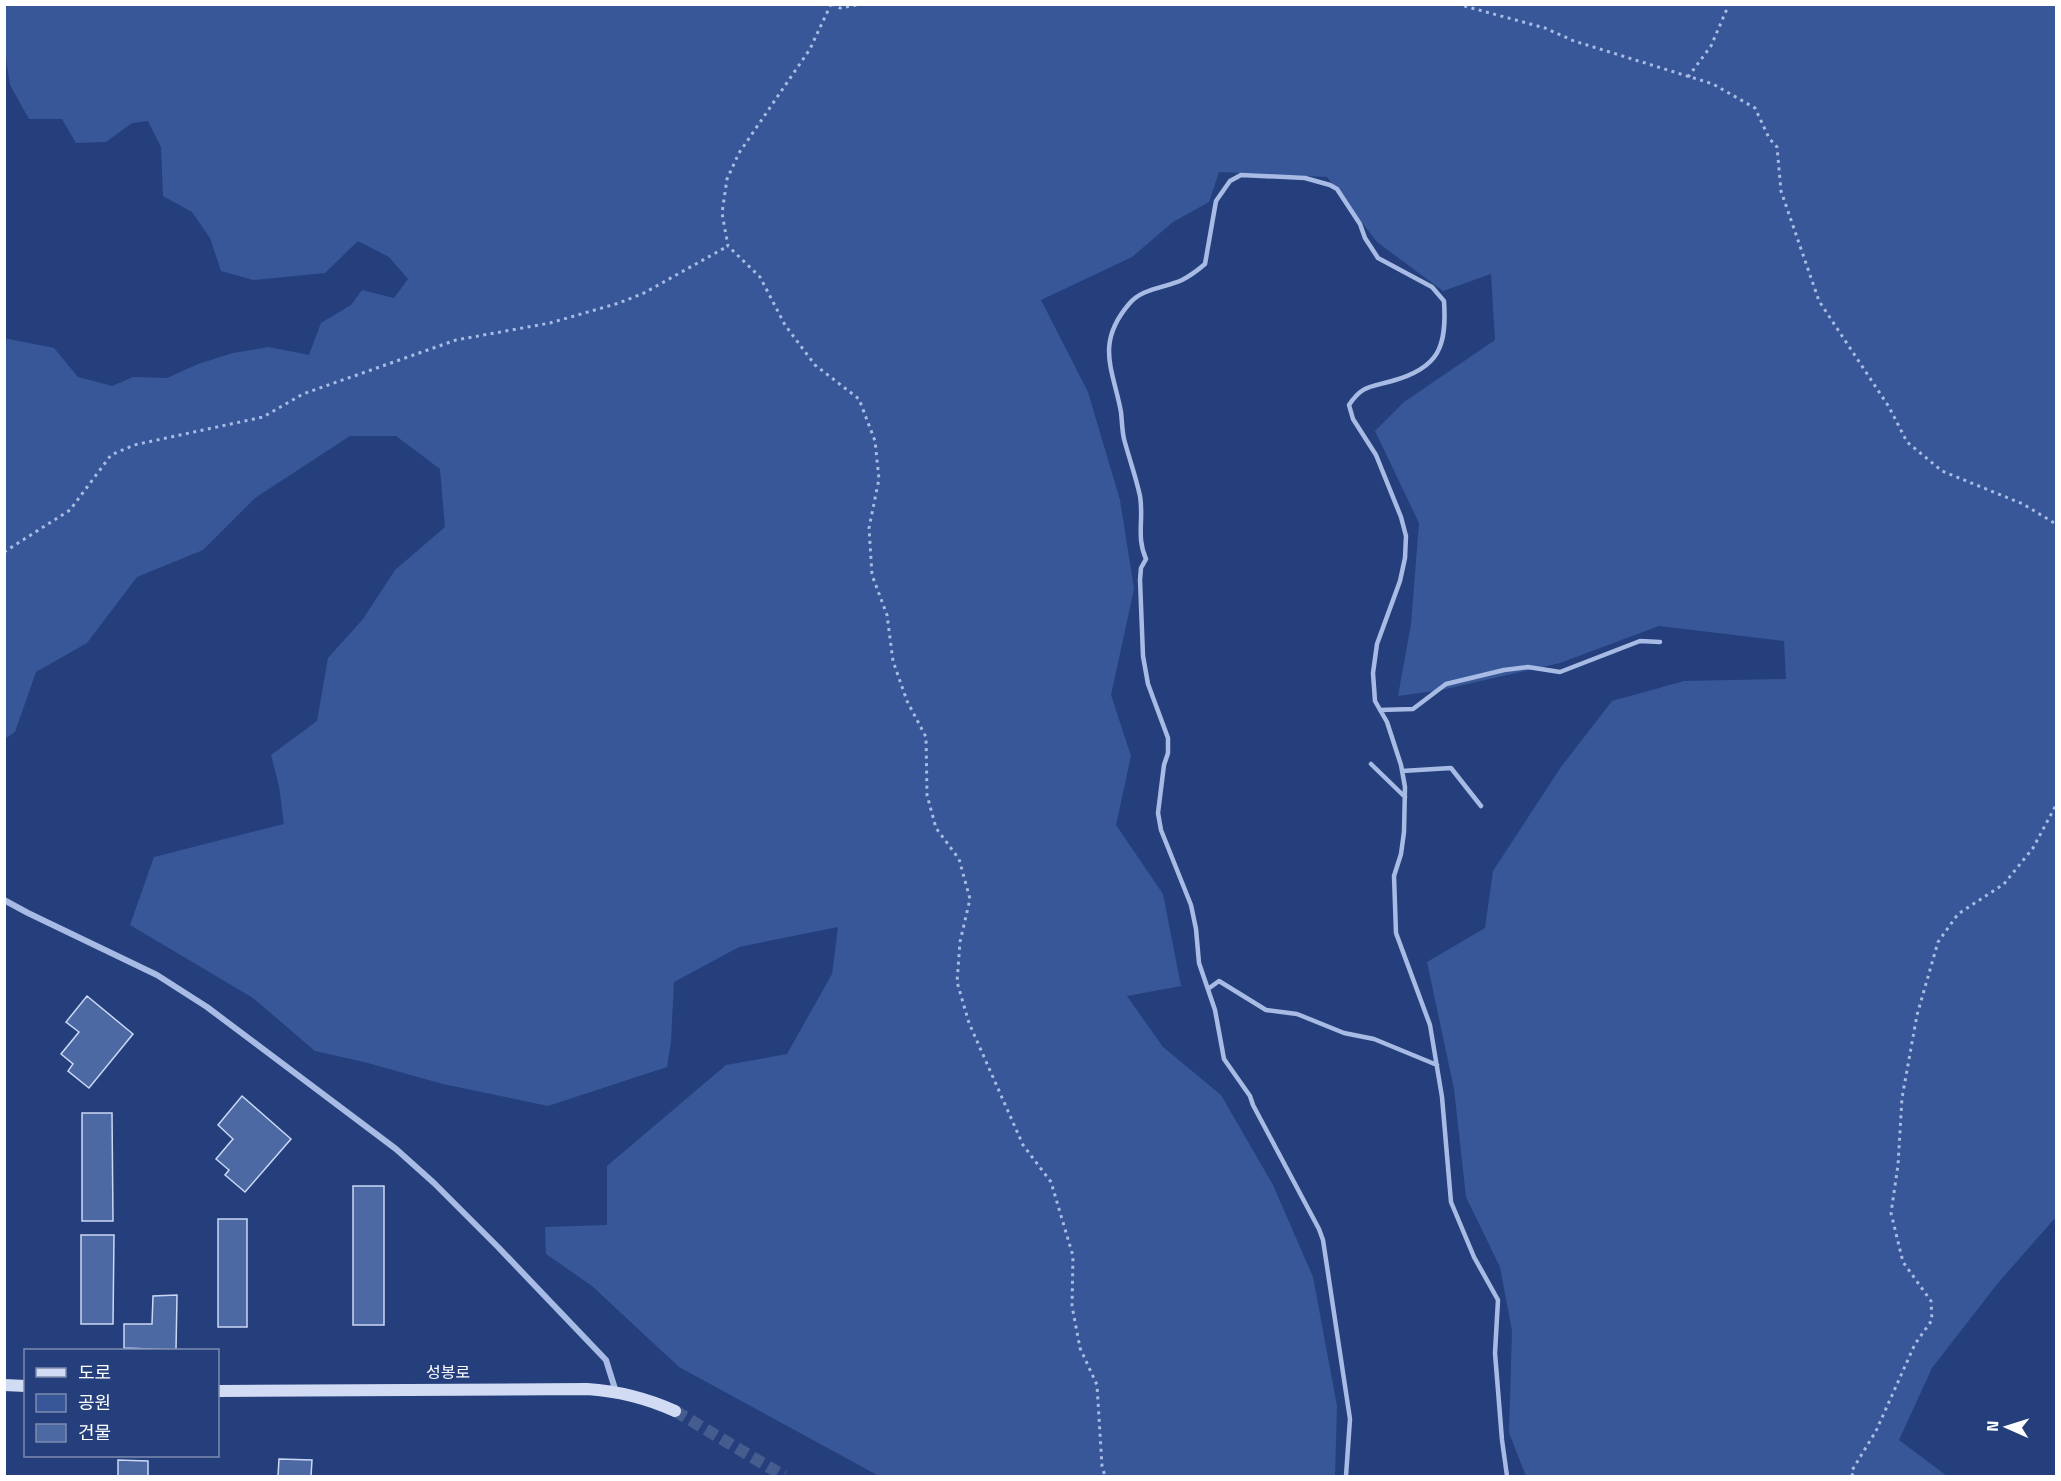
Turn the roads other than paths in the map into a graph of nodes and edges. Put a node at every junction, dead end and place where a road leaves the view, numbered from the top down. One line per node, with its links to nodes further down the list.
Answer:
1 (1660, 642): 2 (lane)
2 (1380, 710): 4 (lane); 8 (lane)
3 (1371, 764): 5 (lane)
4 (1402, 771): 5 (lane); 6 (lane)
5 (1405, 797): 9 (lane)
6 (1481, 806)
7 (4, 900): 13 (street)
8 (1208, 989): 9 (lane); 15 (lane)
9 (1437, 1066): 16 (lane)
10 (4, 1385): 11 (street)
11 (24, 1386)
12 (219, 1390): 13 (street, 성봉로)
13 (616, 1392): 14 (street, 성봉로)
14 (675, 1412)
15 (1346, 1476)
16 (1507, 1476)

